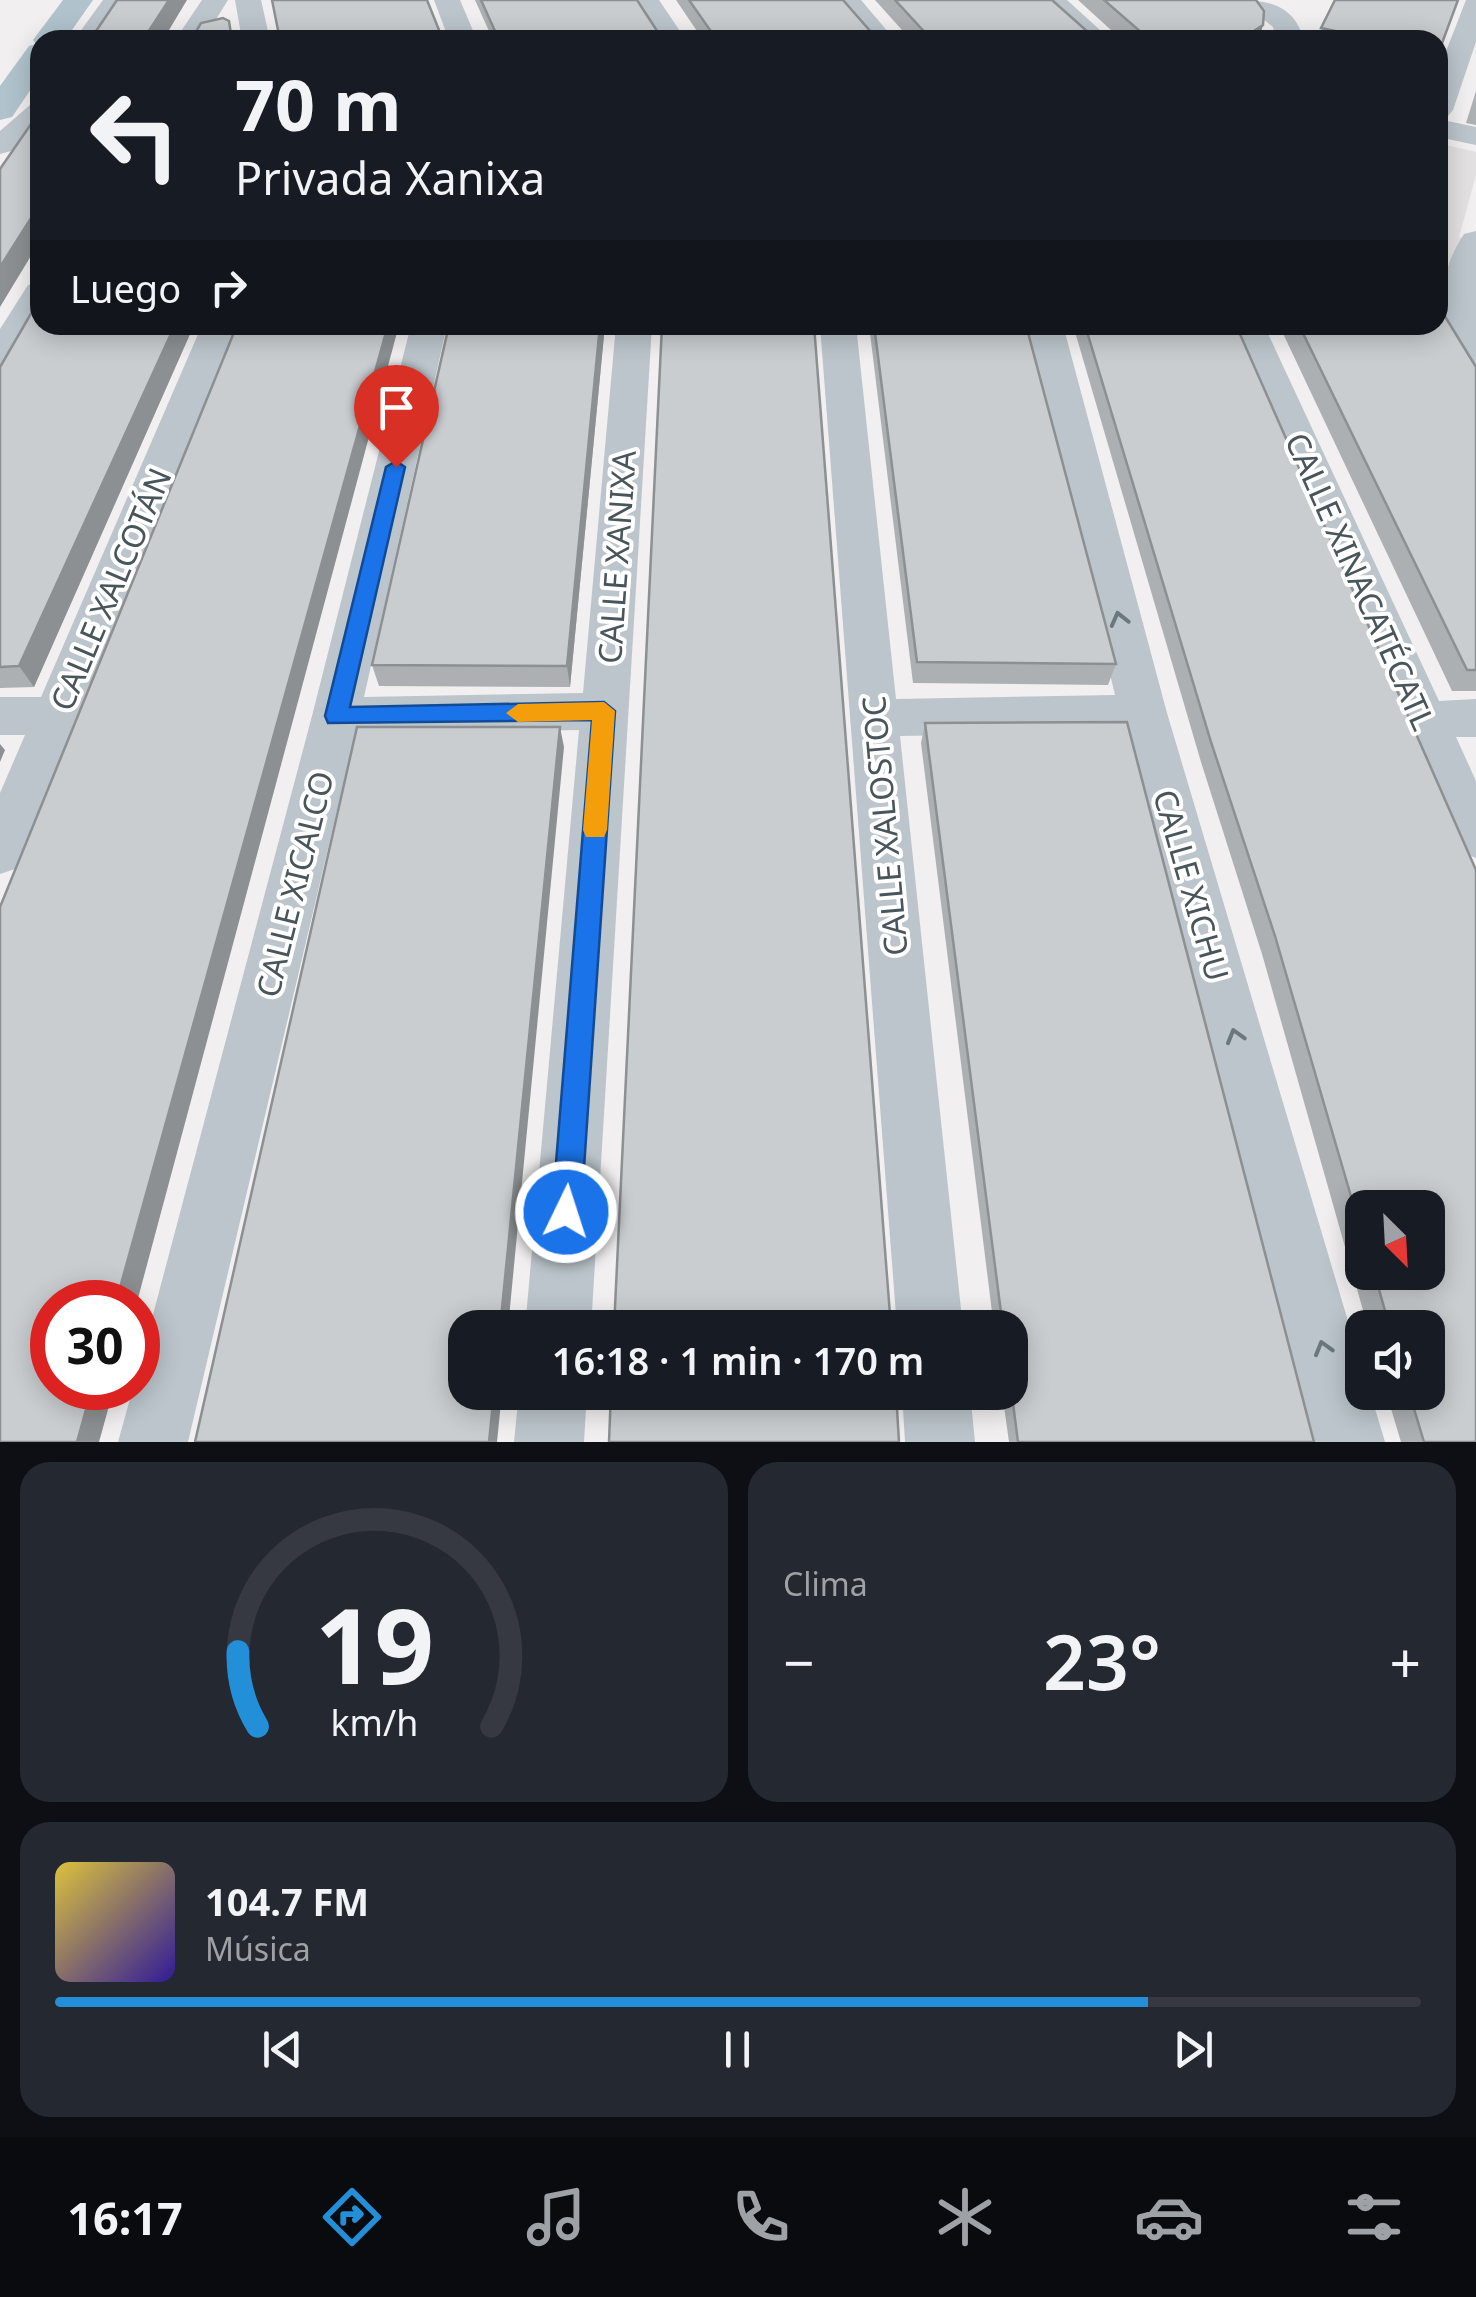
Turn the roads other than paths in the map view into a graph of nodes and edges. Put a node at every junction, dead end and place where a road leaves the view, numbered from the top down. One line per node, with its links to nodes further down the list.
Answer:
1 (78, 0): 12 (main road)
2 (116, 0): 13 (street)
3 (215, 0): 14 (street)
4 (248, 0): 15 (street)
5 (447, 0): 16 (street)
6 (646, 0): 17 (street)
7 (847, 0): 18 (street)
8 (1052, 0): 19 (street)
9 (1253, 0): 20 (street)
10 (1302, 0): 21 (street)
11 (1476, 4): 23 (street)
12 (56, 30)
13 (95, 30)
14 (196, 30)
15 (254, 30)
16 (459, 30)
17 (666, 30)
18 (872, 30)
19 (1086, 30)
20 (1281, 30)
21 (1288, 30)
22 (30, 67): 24 (main road)
23 (1448, 82)
24 (0, 110)
25 (30, 123): 28 (street)
26 (1448, 130): 27 (street)
27 (1476, 136)
28 (0, 145)
29 (1476, 241): 30 (street)
30 (1456, 305): 39 (street)
31 (30, 308): 38 (street)
32 (216, 335): 43 (street, CALLE XALCOTÁN)
33 (427, 335): 44 (street, CALLE XICALCO)
34 (633, 335): 40 (street, CALLE XANIXA)
35 (839, 335): 45 (street, CALLE XALOSTOC)
36 (1048, 335): 41 (street, CALLE XICHU, one-way to 36)
37 (1251, 335): 47 (street, CALLE XINACATÉCATL)
38 (0, 358)
39 (1476, 358)
40 (604, 711): 44 (street); 50 (street, CALLE XANIXA)
41 (1143, 713): 45 (street); 57 (street, CALLE XICHU, one-way to 41)
42 (0, 716): 43 (street)
43 (56, 716): 49 (street, CALLE XALCOTÁN)
44 (336, 716): 54 (street, CALLE XICALCO)
45 (874, 718): 51 (street, CALLE XALOSTOC)
46 (1476, 718): 47 (street)
47 (1424, 720): 48 (street, CALLE XINACATÉCATL)
48 (1476, 836)
49 (0, 852)
50 (559, 1310)
51 (928, 1310)
52 (552, 1410): 55 (street)
53 (937, 1410): 56 (street)
54 (153, 1442)
55 (549, 1442)
56 (940, 1442)
57 (1350, 1442)

